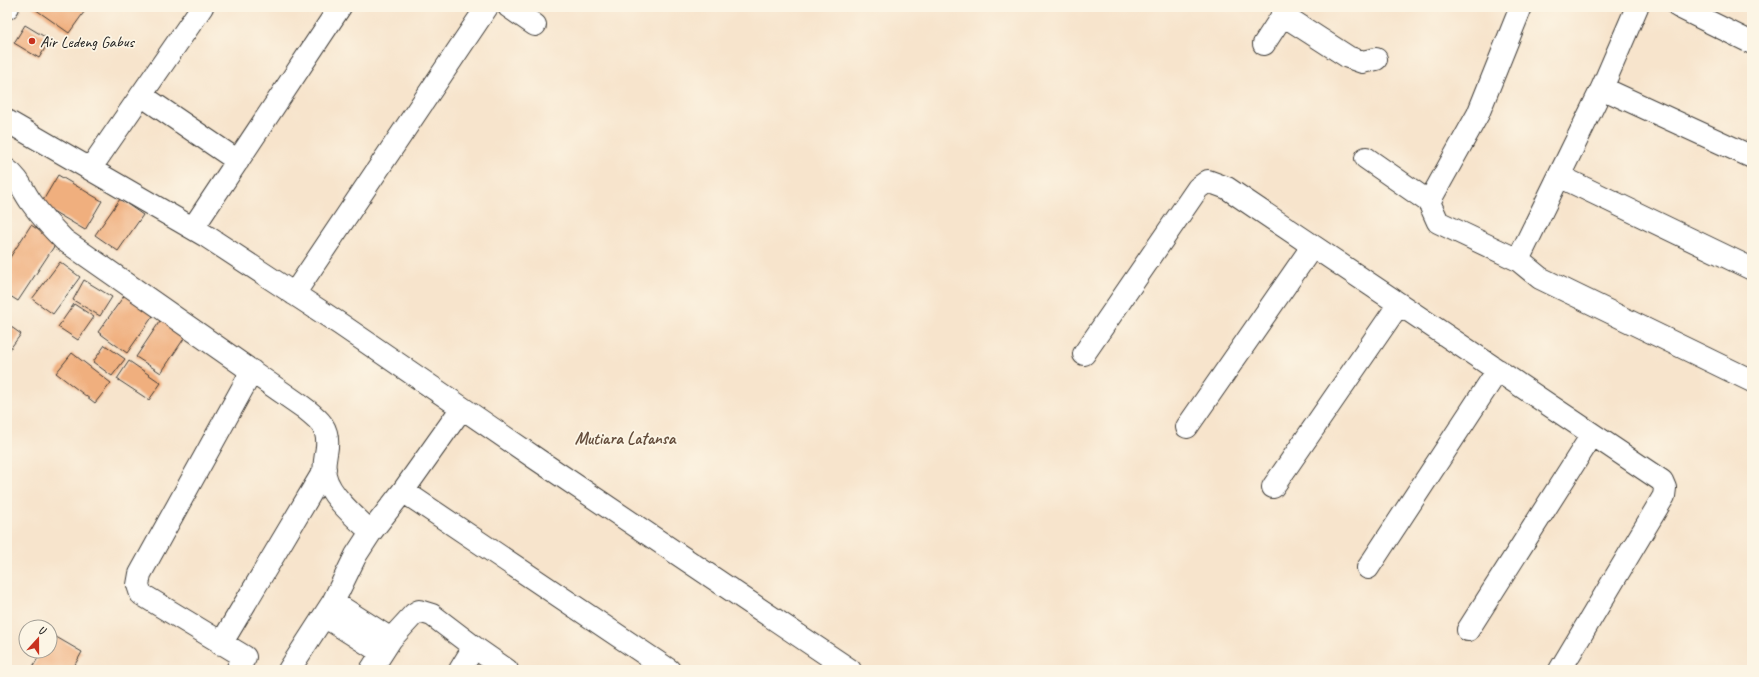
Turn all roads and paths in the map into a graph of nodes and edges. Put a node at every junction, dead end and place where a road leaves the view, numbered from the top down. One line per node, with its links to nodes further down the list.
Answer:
1 (202, 7): 14 (street)
2 (340, 7): 18 (street)
3 (487, 7): 27 (street)
4 (509, 7): 9 (street)
5 (1521, 7): 22 (street)
6 (1637, 7): 13 (street)
7 (1679, 7): 10 (street)
8 (1286, 11): 11 (street); 12 (street)
9 (535, 25)
10 (1752, 43)
11 (1264, 44)
12 (1376, 59)
13 (1602, 88): 16 (street); 21 (street)
14 (141, 95): 18 (street); 19 (street)
15 (7, 121): 19 (street)
16 (1752, 157)
17 (1366, 158): 22 (street)
18 (238, 161): 23 (street)
19 (90, 169): 23 (street)
20 (7, 170): 31 (street)
21 (1558, 176): 25 (street); 26 (street)
22 (1429, 202): 25 (street)
23 (193, 228): 27 (street)
24 (1312, 247): 28 (street); 29 (street); 34 (street)
25 (1518, 260): 32 (street)
26 (1752, 269)
27 (294, 294): 33 (street)
28 (1400, 304): 30 (street); 37 (street)
29 (1084, 354)
30 (1498, 370): 35 (street); 40 (street)
31 (252, 371): 36 (street); 43 (street)
32 (1752, 381)
33 (462, 408): 38 (street); 51 (street)
34 (1187, 427)
35 (1592, 435): 42 (street); 52 (street)
36 (325, 469): 39 (street); 43 (street)
37 (1273, 487)
38 (402, 491): 39 (street); 50 (street)
39 (371, 532): 41 (street)
40 (1368, 568)
41 (329, 609): 45 (street); 47 (street)
42 (1468, 630)
43 (221, 644): 46 (street)
44 (474, 647): 45 (street); 48 (street); 49 (street)
45 (382, 654)
46 (237, 670)
47 (289, 670)
48 (460, 670)
49 (507, 670)
50 (669, 670)
51 (850, 670)
52 (1560, 670)

